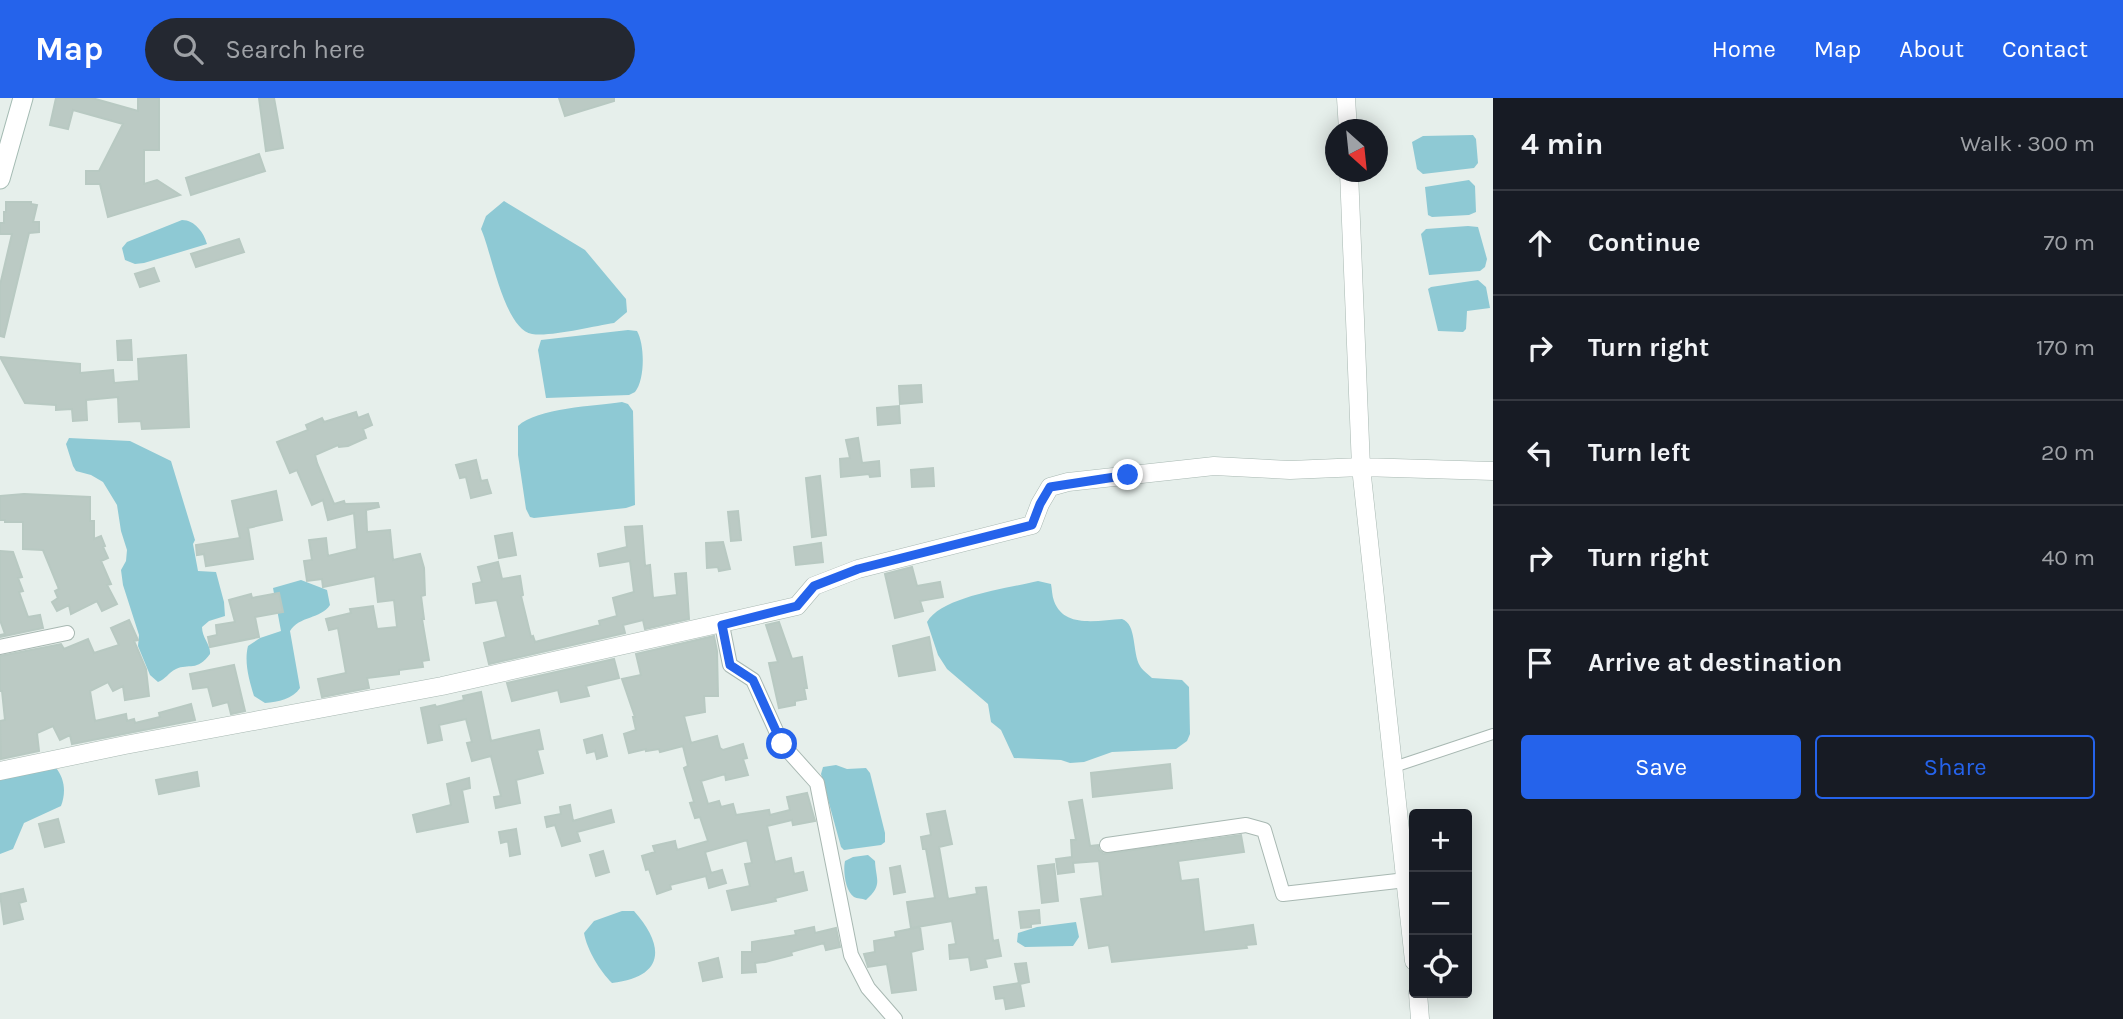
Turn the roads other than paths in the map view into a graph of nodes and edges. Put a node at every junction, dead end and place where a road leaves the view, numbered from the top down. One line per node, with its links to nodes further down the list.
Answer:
1 (23, 98): 4 (main road)
2 (1346, 98): 3 (street)
3 (1347, 119)
4 (0, 179)
5 (1349, 182): 6 (street)
6 (1361, 467): 7 (street); 8 (street); 12 (street)
7 (1493, 471)
8 (722, 625): 13 (street); 18 (street)
9 (67, 633): 10 (street)
10 (0, 647)
11 (1493, 734): 12 (street)
12 (1394, 767): 15 (street)
13 (0, 771)
14 (1107, 845): 15 (street)
15 (1406, 880): 16 (street)
16 (1411, 935)
17 (1418, 998): 19 (street)
18 (895, 1019)
19 (1420, 1019)

